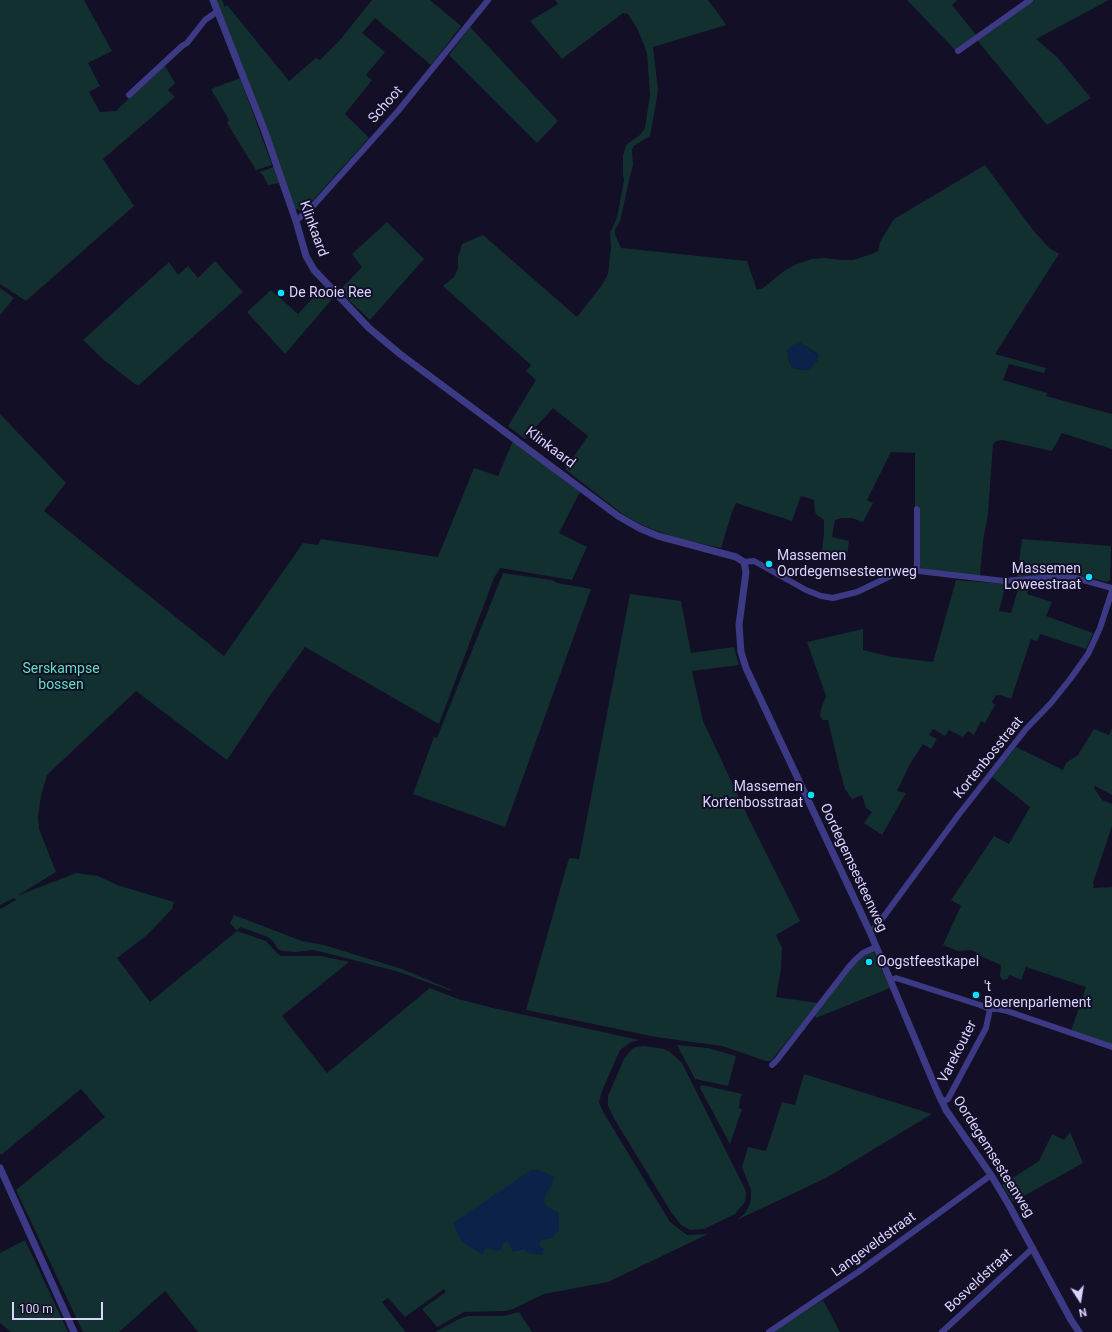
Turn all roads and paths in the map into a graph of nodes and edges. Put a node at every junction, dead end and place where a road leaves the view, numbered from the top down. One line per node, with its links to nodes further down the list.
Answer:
1 (213, 0): 4 (street, Klinkaard)
2 (488, 0): 7 (street, Schoot)
3 (1030, 0): 5 (street)
4 (218, 11): 6 (street); 7 (street, Klinkaard)
5 (958, 51)
6 (129, 94)
7 (296, 221): 9 (street, Klinkaard)
8 (917, 509): 10 (street)
9 (744, 562): 10 (street); 14 (street, Oordegemsesteenweg)
10 (917, 571): 11 (street)
11 (1112, 588)
12 (1112, 591): 13 (street, Kortenbosstraat)
13 (1111, 602): 14 (street, Kortenbosstraat)
14 (870, 932): 15 (street, Oordegemsesteenweg)
15 (876, 947): 16 (street, Oordegemsesteenweg); 19 (street)
16 (890, 980): 17 (street, Varekouter); 20 (street, Oordegemsesteenweg)
17 (990, 1009): 18 (street, Varekouter); 20 (street, Varekouter)
18 (1112, 1047)
19 (772, 1065)
20 (942, 1102): 22 (street, Oordegemsesteenweg)
21 (0, 1168): 24 (street)
22 (991, 1175): 23 (street, Oordegemsesteenweg); 25 (street, Langeveldstraat)
23 (1033, 1248): 26 (street, Bosveldstraat); 27 (street, Oordegemsesteenweg)
24 (74, 1332)
25 (769, 1332)
26 (942, 1332)
27 (1079, 1332)

